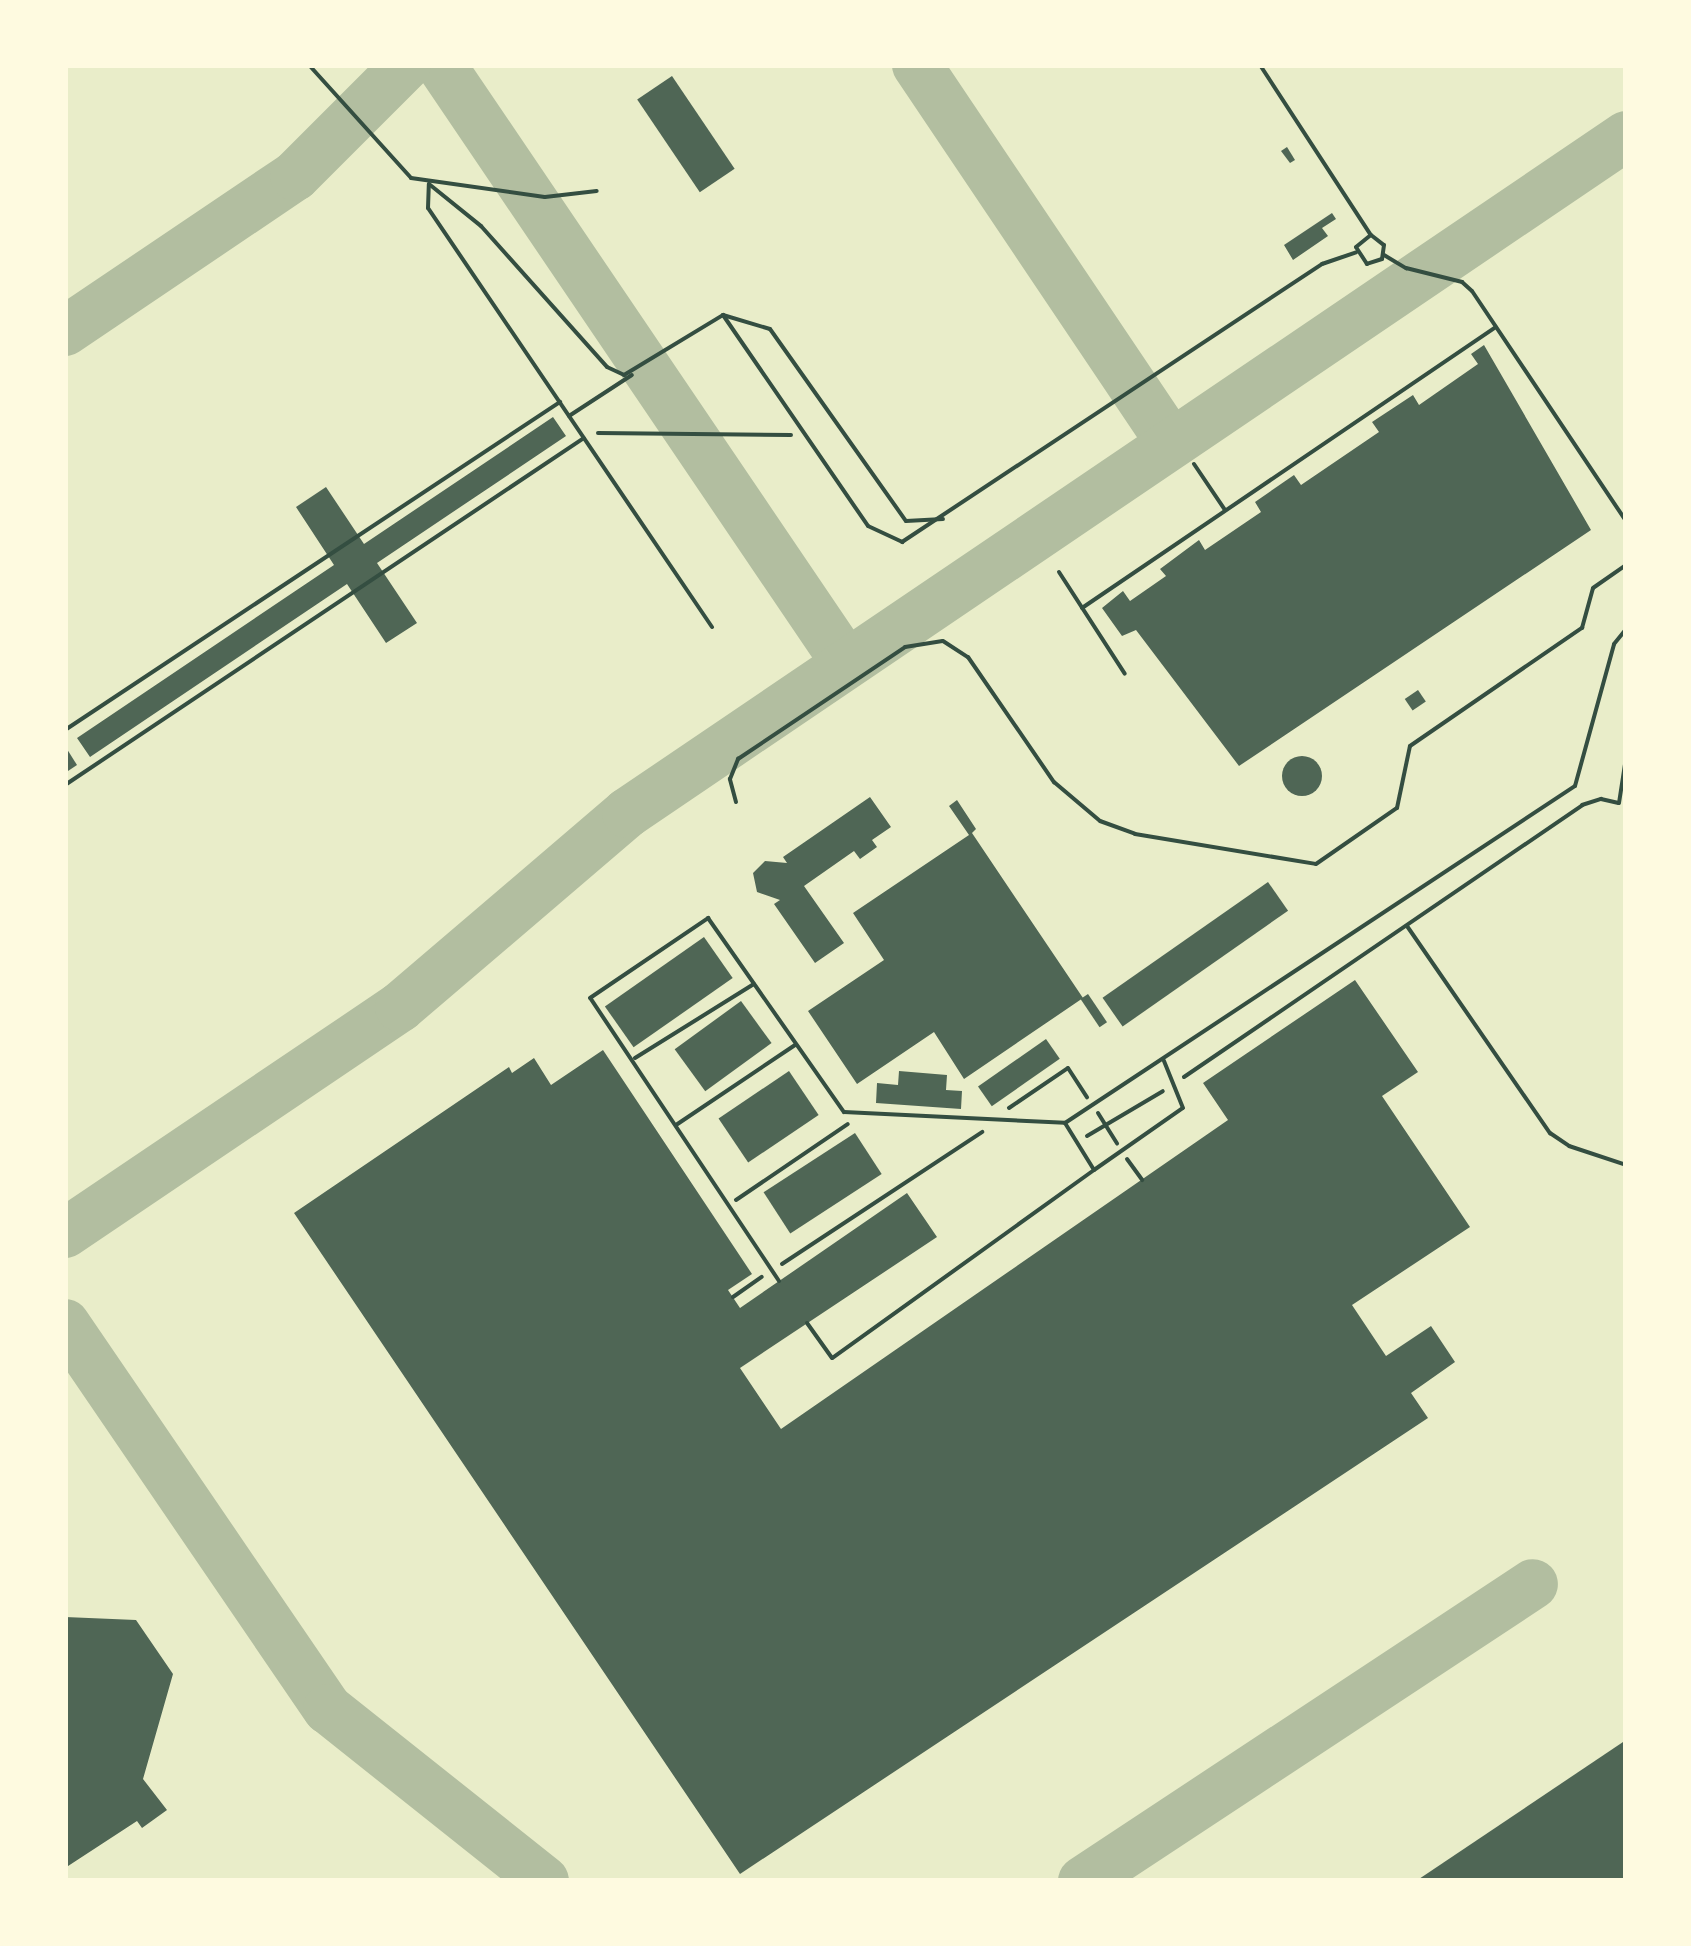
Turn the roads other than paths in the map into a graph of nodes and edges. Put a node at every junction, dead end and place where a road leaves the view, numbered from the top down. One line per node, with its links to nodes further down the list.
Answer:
1 (308, 65): 3 (lane)
2 (1260, 65): 5 (lane)
3 (429, 184): 4 (lane); 10 (lane); 11 (lane)
4 (597, 190)
5 (1371, 235): 6 (lane); 7 (lane)
6 (1356, 252): 7 (lane); 16 (lane)
7 (1384, 254): 9 (lane)
8 (723, 314): 10 (lane); 16 (lane); 16 (lane)
9 (1496, 326): 15 (lane); 17 (lane)
10 (634, 374): 12 (lane)
11 (560, 402): 12 (lane); 24 (lane)
12 (570, 416): 13 (lane)
13 (584, 438): 21 (lane); 25 (lane)
14 (1194, 464): 15 (lane)
15 (1226, 510): 20 (lane)
16 (943, 519)
17 (1626, 521)
18 (1626, 565): 26 (lane)
19 (1059, 572): 20 (lane)
20 (1082, 608): 23 (lane)
21 (712, 627)
22 (1626, 629): 32 (lane)
23 (1125, 674)
24 (65, 730)
25 (65, 785)
26 (736, 802)
27 (1626, 848): 29 (lane)
28 (754, 984): 30 (lane); 31 (lane); 31 (lane)
29 (1626, 988)
30 (796, 1045): 33 (lane); 34 (lane)
31 (633, 1059): 34 (lane)
32 (1164, 1061): 33 (lane); 35 (lane)
33 (1065, 1124): 35 (lane)
34 (676, 1125): 36 (lane)
35 (1094, 1170): 37 (lane)
36 (779, 1280)
37 (807, 1323)

